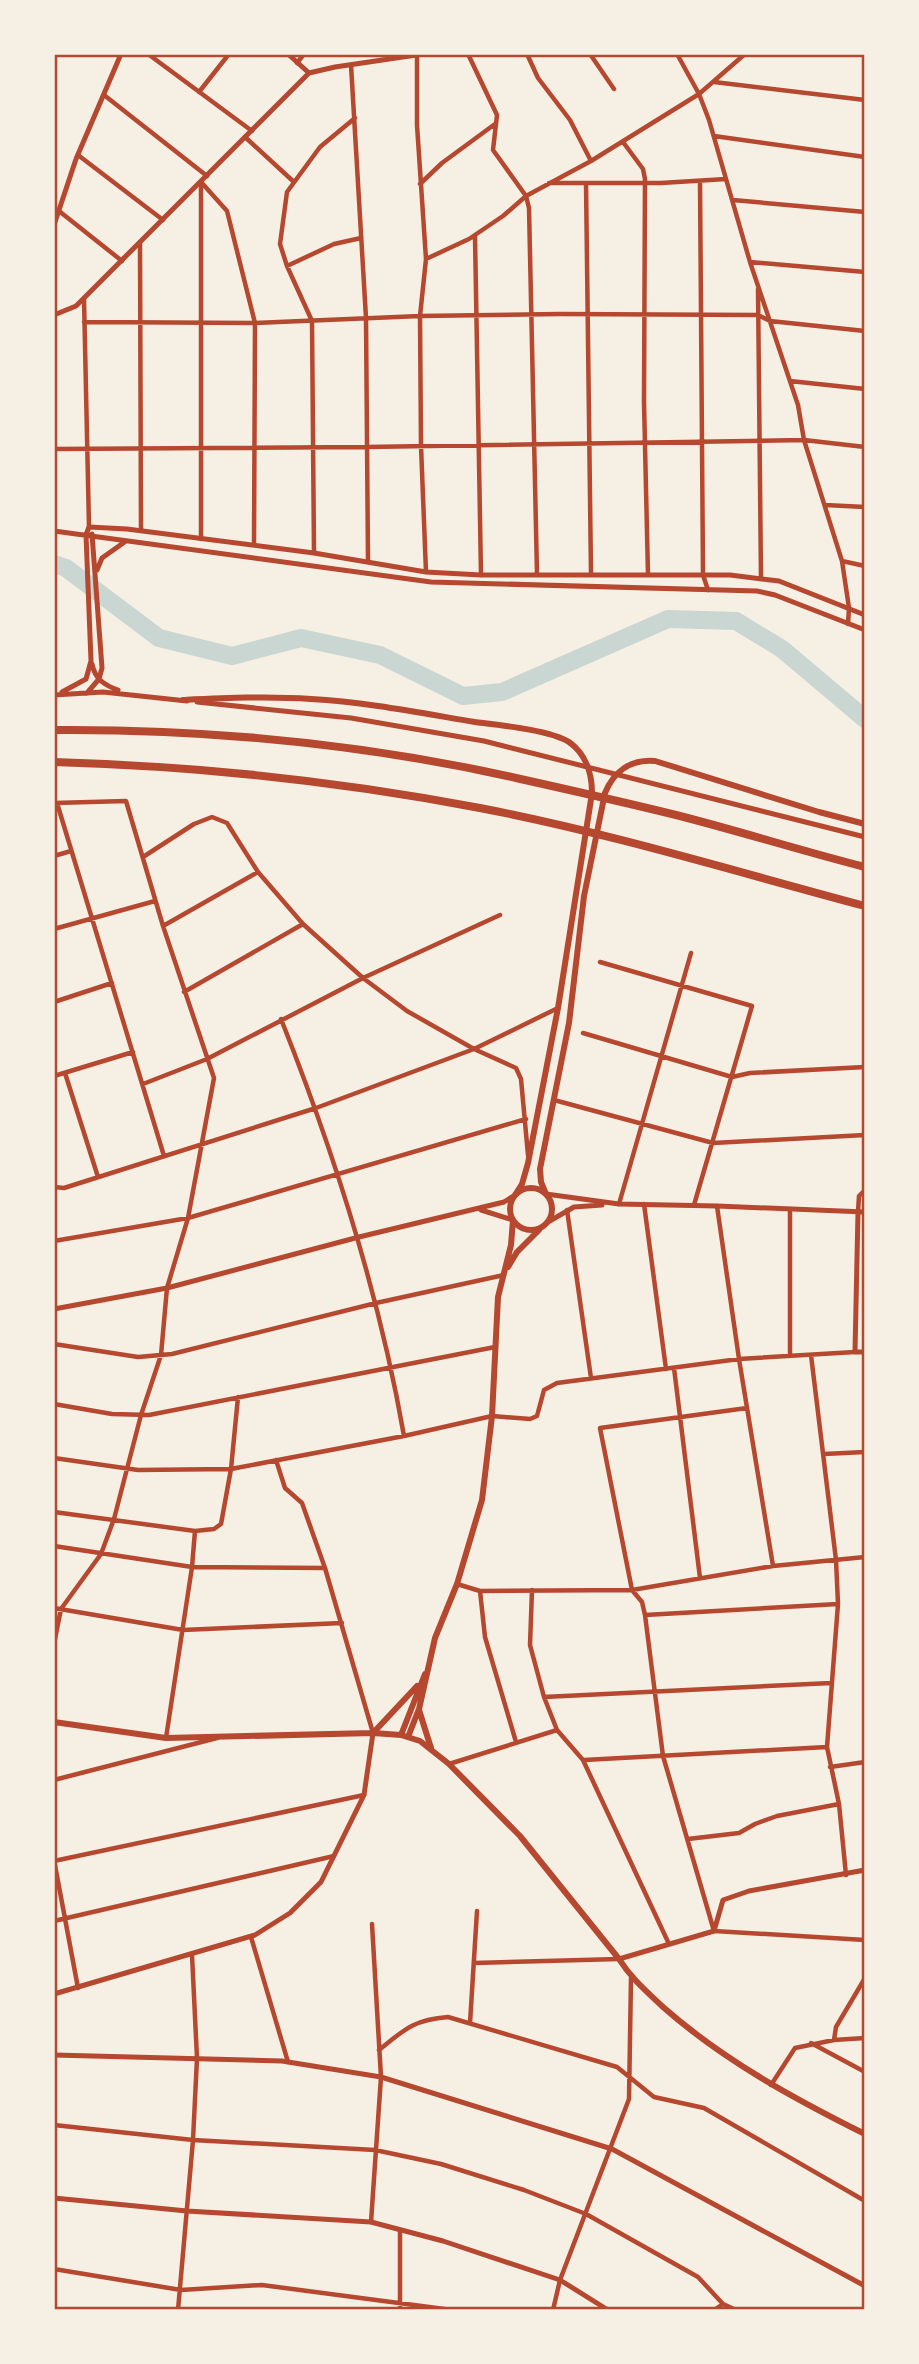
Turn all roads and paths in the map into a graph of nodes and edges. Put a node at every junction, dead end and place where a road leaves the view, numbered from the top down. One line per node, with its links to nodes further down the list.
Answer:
1 (121, 54): 18 (street)
2 (148, 54): 17 (street)
3 (229, 54): 17 (street)
4 (288, 54): 12 (street)
5 (304, 54): 12 (street)
6 (468, 54): 22 (street)
7 (527, 54): 29 (street)
8 (590, 54): 16 (street)
9 (677, 54): 19 (street)
10 (745, 54): 15 (street)
11 (419, 55): 13 (street); 38 (street)
12 (297, 63): 14 (street)
13 (351, 65): 14 (street); 21 (street)
14 (309, 73): 23 (street)
15 (713, 82): 19 (street); 20 (street)
16 (614, 89)
17 (198, 92): 23 (street)
18 (104, 94): 27 (street); 30 (street)
19 (699, 94): 24 (street); 26 (street)
20 (865, 100)
21 (355, 118): 34 (street); 46 (street)
22 (496, 124): 38 (street); 39 (street)
23 (252, 131): 25 (street)
24 (714, 136): 28 (street); 31 (street)
25 (245, 137): 30 (street); 34 (street)
26 (623, 142): 29 (street); 37 (street)
27 (78, 155): 41 (street); 43 (street)
28 (865, 157)
29 (592, 161): 35 (street)
30 (207, 176): 33 (street)
31 (726, 179): 32 (street); 40 (street)
32 (700, 181): 37 (street); 60 (street)
33 (201, 182): 43 (street); 68 (street); 69 (street)
34 (294, 182): 51 (street)
35 (548, 183): 36 (street); 39 (street)
36 (586, 183): 37 (street); 56 (street)
37 (645, 183): 57 (street)
38 (420, 184): 48 (street)
39 (526, 196): 45 (street); 55 (street)
40 (733, 200): 42 (street); 50 (street)
41 (59, 211): 44 (street); 49 (street)
42 (865, 212)
43 (163, 220): 47 (street)
44 (54, 225)
45 (475, 235): 48 (street); 59 (street)
46 (362, 238): 51 (street); 63 (street)
47 (140, 242): 49 (street); 67 (street)
48 (426, 259): 62 (street)
49 (122, 261): 54 (street)
50 (750, 262): 52 (street); 53 (street)
51 (287, 266): 64 (street)
52 (865, 272)
53 (758, 285): 61 (street); 65 (street)
54 (84, 298): 58 (street); 66 (street)
55 (530, 314): 56 (street); 59 (street); 78 (street)
56 (588, 314): 57 (street); 77 (street)
57 (644, 314): 60 (street); 76 (street)
58 (54, 315)
59 (476, 315): 62 (street); 79 (street)
60 (702, 315): 61 (street); 75 (street)
61 (758, 315): 65 (street); 73 (street)
62 (420, 316): 63 (street); 80 (street)
63 (366, 318): 64 (street); 86 (street)
64 (312, 321): 69 (street); 85 (street)
65 (770, 321): 70 (street); 71 (street)
66 (84, 322): 67 (street); 81 (street)
67 (141, 323): 68 (street); 82 (street)
68 (200, 323): 69 (street); 83 (street)
69 (255, 323): 84 (street)
70 (865, 331)
71 (790, 381): 72 (street); 74 (street)
72 (865, 389)
73 (760, 440): 74 (street); 75 (street); 110 (street)
74 (804, 440): 87 (street); 89 (street)
75 (703, 441): 76 (street); 109 (street)
76 (645, 442): 77 (street); 108 (street)
77 (590, 443): 78 (street); 106 (street)
78 (535, 444): 79 (street); 105 (street)
79 (478, 445): 80 (street); 107 (street)
80 (421, 446): 86 (street); 104 (street)
81 (88, 447): 82 (street); 88 (street); 91 (street)
82 (142, 447): 83 (street); 93 (street)
83 (199, 447): 84 (street); 96 (street)
84 (254, 447): 85 (street); 98 (street)
85 (314, 447): 86 (street); 99 (street)
86 (366, 447): 101 (street)
87 (865, 447)
88 (54, 449)
89 (825, 505): 90 (street); 100 (street)
90 (865, 508)
91 (89, 527): 93 (street); 94 (street); 95 (street)
92 (54, 531): 94 (street)
93 (141, 531): 96 (street)
94 (86, 535): 95 (street); 116 (street)
95 (94, 536): 97 (street); 103 (street)
96 (201, 538): 98 (street)
97 (126, 541): 103 (street); 111 (street)
98 (254, 545): 99 (street)
99 (314, 553): 101 (street)
100 (842, 561): 102 (street); 112 (street)
101 (369, 563): 104 (street)
102 (865, 566)
103 (97, 571): 117 (street)
104 (426, 572): 107 (street)
105 (537, 574): 106 (street); 107 (street)
106 (591, 574): 108 (street)
107 (481, 575)
108 (648, 575): 109 (street)
109 (703, 575): 110 (street); 111 (street)
110 (761, 579): 112 (street)
111 (708, 590): 114 (street)
112 (849, 608): 113 (street); 114 (street)
113 (865, 615)
114 (848, 624): 115 (street)
115 (865, 630)
116 (91, 661): 117 (street); 120 (street)
117 (99, 679): 118 (street); 119 (street)
118 (87, 693): 119 (street); 120 (street)
119 (125, 693): 121 (street)
120 (56, 694)
121 (183, 700): 126 (street); 146 (main road)
122 (54, 730): 130 (highway)
123 (54, 762): 133 (highway)
124 (56, 803): 127 (street); 129 (street)
125 (865, 824): 158 (main road)
126 (865, 837)
127 (71, 851): 128 (street); 135 (street)
128 (54, 856)
129 (143, 857): 131 (street); 132 (street)
130 (865, 867)
131 (258, 872): 136 (street); 137 (street)
132 (155, 901): 135 (street); 137 (street)
133 (865, 906)
134 (500, 915): 141 (street)
135 (93, 918): 138 (street); 142 (street)
136 (303, 924): 141 (street); 144 (street)
137 (163, 926): 144 (street)
138 (54, 929)
139 (691, 953): 143 (street)
140 (600, 962): 143 (street)
141 (363, 978): 147 (street); 149 (street)
142 (112, 984): 145 (street); 150 (street)
143 (682, 986): 151 (street); 156 (street)
144 (184, 992): 152 (street)
145 (54, 1002)
146 (558, 1008): 149 (street); 166 (main road)
147 (281, 1019): 152 (street); 159 (street)
148 (583, 1033): 151 (street)
149 (474, 1049): 159 (street); 160 (street)
150 (133, 1052): 154 (street); 157 (street)
151 (661, 1056): 156 (street); 161 (street)
152 (207, 1059): 157 (street); 164 (street)
153 (865, 1067): 156 (street)
154 (65, 1073): 155 (street); 168 (street)
155 (54, 1076)
156 (732, 1077): 163 (street)
157 (143, 1084): 165 (street)
158 (554, 1100): 161 (street); 171 (main road)
159 (316, 1108): 164 (street); 167 (street)
160 (526, 1119): 166 (street); 167 (street)
161 (642, 1123): 163 (street); 173 (street)
162 (865, 1135): 163 (street)
163 (713, 1143): 175 (street)
164 (203, 1145): 165 (street); 181 (street)
165 (164, 1156): 168 (street)
166 (528, 1163): 172 (main road)
167 (338, 1173): 181 (street); 184 (street)
168 (98, 1177): 169 (street)
169 (54, 1187)
170 (865, 1190): 180 (street)
171 (547, 1194): 172 (main road); 173 (street); 183 (main road)
172 (515, 1195): 178 (street); 182 (main road)
173 (619, 1204): 174 (street); 179 (street)
174 (644, 1204): 175 (street); 200 (street)
175 (694, 1205): 176 (street)
176 (717, 1206): 177 (street); 197 (street)
177 (790, 1209): 180 (street); 196 (street)
178 (474, 1210): 182 (street); 184 (street)
179 (567, 1210): 183 (street); 201 (street)
180 (861, 1212): 192 (street)
181 (188, 1218): 185 (street); 187 (street)
182 (513, 1220): 183 (main road); 186 (main road)
183 (546, 1224): 186 (main road)
184 (359, 1237): 187 (street); 188 (street)
185 (54, 1241)
186 (504, 1275): 188 (street); 191 (main road)
187 (167, 1288): 189 (street); 195 (street)
188 (376, 1303): 195 (street); 199 (street)
189 (54, 1309)
190 (54, 1344): 195 (street)
191 (495, 1347): 199 (street); 206 (main road)
192 (855, 1352): 193 (street); 194 (street)
193 (865, 1352)
194 (811, 1354): 196 (street); 210 (street)
195 (161, 1355): 205 (street)
196 (790, 1356): 197 (street)
197 (739, 1359): 198 (street); 204 (street)
198 (674, 1368): 200 (street); 207 (street)
199 (392, 1369): 202 (street); 208 (street)
200 (666, 1369): 201 (street)
201 (591, 1378): 206 (street)
202 (238, 1397): 205 (street); 214 (street)
203 (54, 1404): 205 (street)
204 (747, 1408): 207 (street); 222 (street)
205 (141, 1415): 213 (street)
206 (492, 1416): 208 (street); 226 (main road)
207 (680, 1417): 225 (street); 228 (street)
208 (404, 1436): 212 (street)
209 (865, 1452): 210 (street)
210 (824, 1454): 221 (street)
211 (54, 1458): 213 (street)
212 (276, 1460): 214 (street); 224 (street)
213 (128, 1468): 214 (street); 216 (street)
214 (231, 1469): 217 (street)
215 (54, 1512): 216 (street)
216 (114, 1519): 217 (street); 219 (street)
217 (195, 1531): 223 (street)
218 (54, 1546): 219 (street)
219 (102, 1554): 223 (street); 232 (street)
220 (865, 1557): 221 (street)
221 (836, 1560): 222 (street); 230 (street)
222 (773, 1566): 225 (street)
223 (192, 1567): 224 (street); 235 (street)
224 (325, 1568): 234 (street)
225 (700, 1578): 228 (street)
226 (457, 1584): 229 (street); 237 (main road)
227 (533, 1590): 228 (street); 229 (street); 241 (street)
228 (632, 1590): 233 (street)
229 (480, 1591): 249 (street)
230 (838, 1604): 233 (street); 238 (street)
231 (54, 1608): 232 (street)
232 (61, 1609): 235 (street); 236 (street)
233 (645, 1615): 240 (street)
234 (342, 1623): 235 (street); 245 (street)
235 (183, 1630): 247 (street)
236 (54, 1644)
237 (429, 1666): 239 (main road); 242 (main road)
238 (831, 1683): 240 (street); 250 (street)
239 (419, 1684): 245 (main road); 246 (main road)
240 (653, 1690): 241 (street); 252 (street)
241 (544, 1697): 244 (street)
242 (419, 1709): 246 (main road); 251 (main road)
243 (54, 1722): 247 (main road)
244 (556, 1730): 249 (street); 253 (street)
245 (373, 1733): 246 (main road); 248 (main road); 258 (street)
246 (405, 1736): 251 (main road)
247 (166, 1738): 248 (main road)
248 (218, 1738): 257 (street)
249 (516, 1742): 255 (street)
250 (827, 1747): 252 (street); 256 (street)
251 (432, 1748): 255 (main road)
252 (663, 1756): 253 (street); 260 (street)
253 (583, 1760): 272 (street)
254 (865, 1762): 256 (street)
255 (449, 1764): 274 (main road)
256 (830, 1767): 259 (street)
257 (54, 1780)
258 (364, 1795): 261 (street); 262 (street)
259 (839, 1804): 260 (street); 264 (street)
260 (688, 1839): 269 (street)
261 (334, 1856): 266 (street); 270 (street)
262 (54, 1860): 266 (street)
263 (865, 1870): 264 (street)
264 (846, 1875): 269 (street)
265 (477, 1911): 275 (street)
266 (65, 1919): 267 (street); 278 (street)
267 (54, 1921)
268 (372, 1924): 284 (street)
269 (714, 1931): 271 (street); 272 (street)
270 (251, 1937): 273 (street); 287 (street)
271 (865, 1940)
272 (669, 1944): 274 (street)
273 (192, 1955): 278 (street); 286 (street)
274 (619, 1959): 275 (street); 276 (main road)
275 (474, 1963): 280 (street)
276 (631, 1978): 290 (street); 291 (main road)
277 (865, 1978): 282 (street)
278 (78, 1989): 279 (street)
279 (54, 1994)
280 (470, 2023): 284 (street); 290 (street)
281 (865, 2038): 282 (street)
282 (834, 2040): 283 (street)
283 (811, 2043): 288 (street); 291 (street)
284 (379, 2050): 289 (street)
285 (54, 2055): 286 (street)
286 (197, 2058): 287 (street); 294 (street)
287 (288, 2062): 289 (street)
288 (865, 2072)
289 (381, 2077): 295 (street); 296 (street)
290 (631, 2080): 295 (street); 298 (street)
291 (771, 2085): 293 (main road)
292 (54, 2125): 294 (street)
293 (865, 2134)
294 (193, 2140): 296 (street); 299 (street)
295 (612, 2149): 300 (street); 305 (street)
296 (375, 2150): 300 (street); 301 (street)
297 (54, 2198): 299 (street)
298 (865, 2201)
299 (187, 2211): 301 (street); 306 (street)
300 (586, 2214): 304 (street); 307 (street)
301 (371, 2222): 302 (street)
302 (400, 2230): 304 (street); 308 (street)
303 (54, 2269): 306 (street)
304 (560, 2280): 311 (street); 312 (street)
305 (865, 2286)
306 (181, 2290): 308 (street); 309 (street)
307 (723, 2304): 313 (street); 314 (street)
308 (400, 2307): 310 (street)
309 (178, 2310)
310 (452, 2310)
311 (553, 2310)
312 (608, 2310)
313 (714, 2310)
314 (736, 2310)

